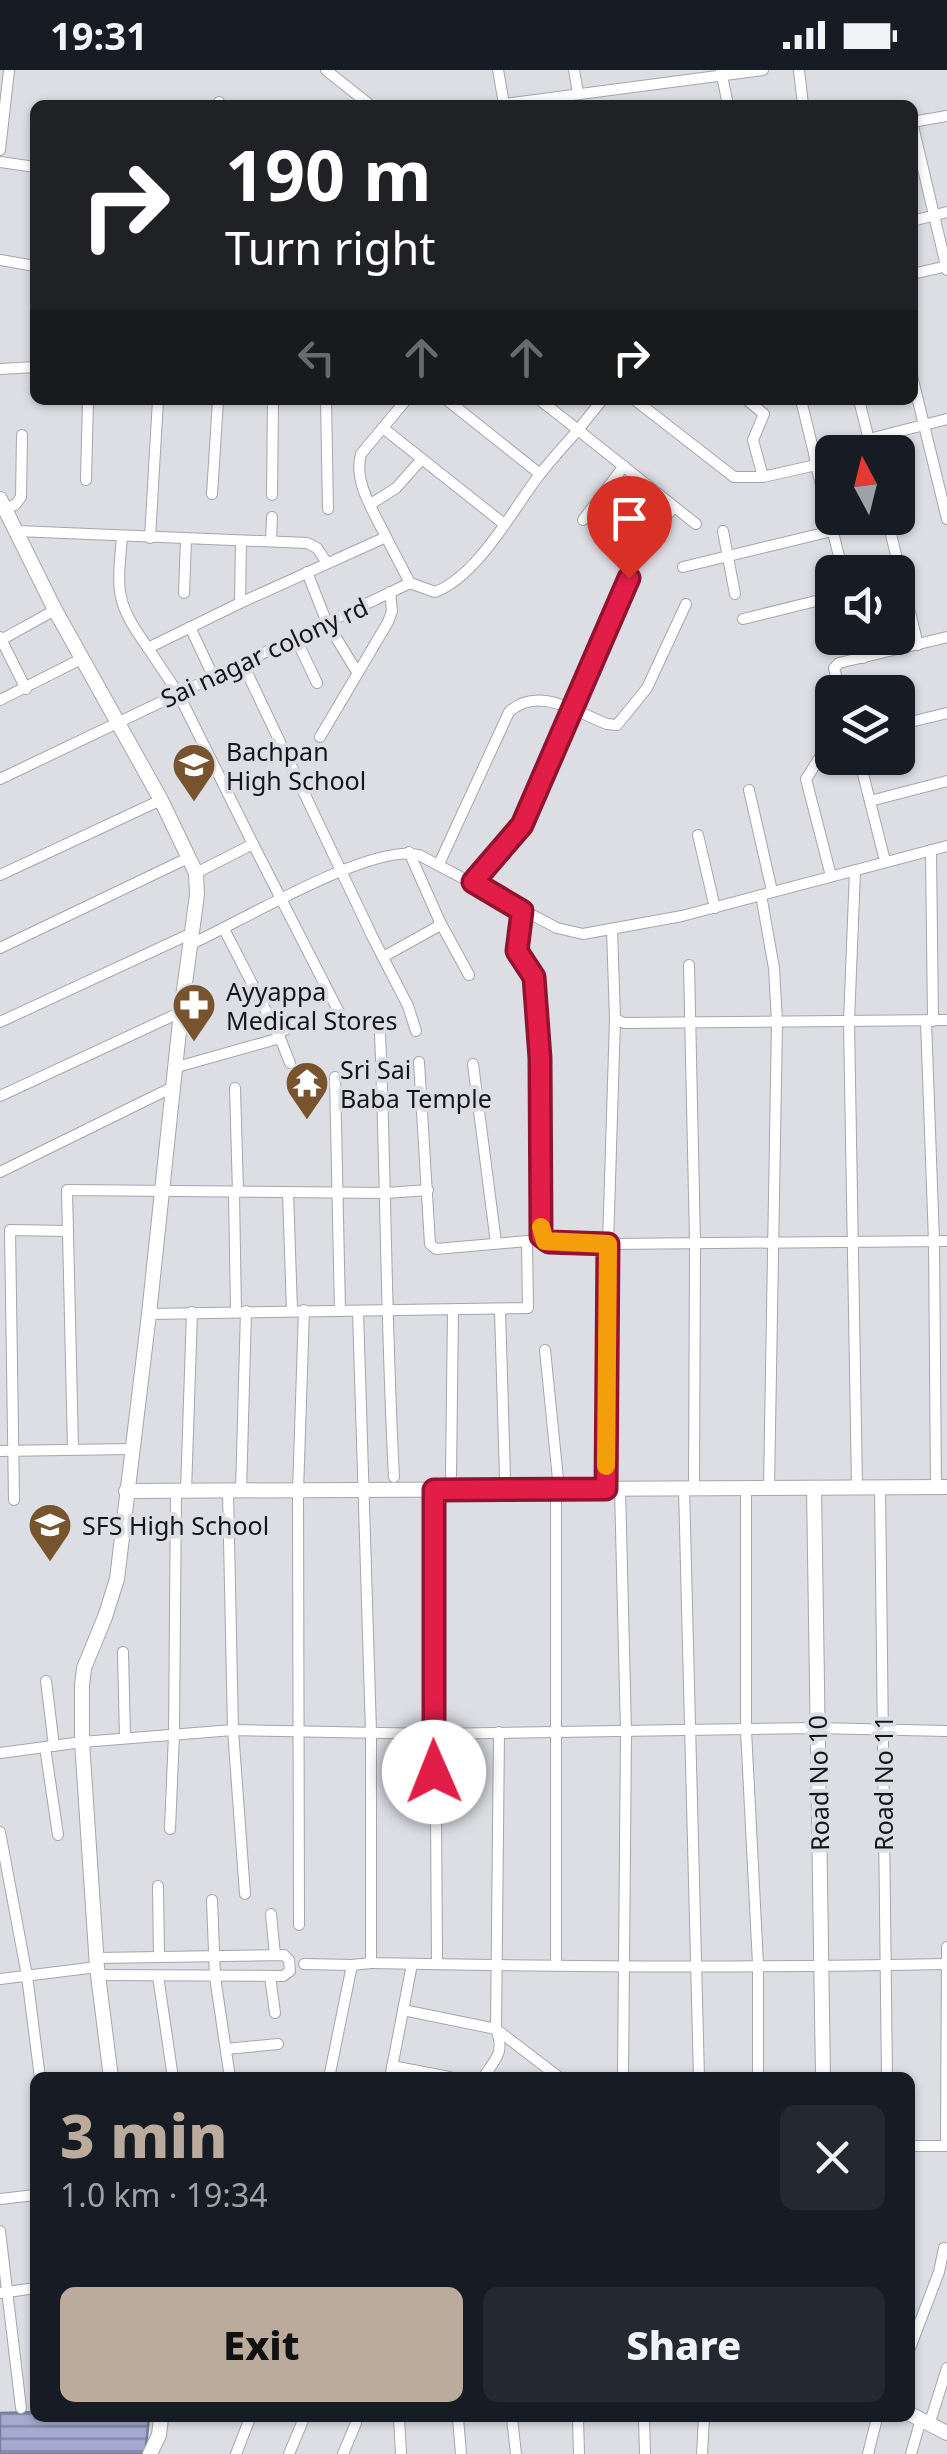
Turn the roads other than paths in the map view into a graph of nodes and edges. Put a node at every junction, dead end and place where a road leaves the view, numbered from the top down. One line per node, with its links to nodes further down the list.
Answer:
1 (9, 70): 19 (street)
2 (326, 70): 11 (street)
3 (498, 70): 12 (street)
4 (574, 70): 10 (street)
5 (646, 70): 9 (street)
6 (763, 70): 8 (street)
7 (799, 70): 15 (street)
8 (721, 72): 9 (street); 14 (street)
9 (648, 84): 10 (street)
10 (578, 93): 13 (street)
11 (364, 100)
12 (503, 100)
13 (531, 100)
14 (727, 100)
15 (802, 100)
16 (947, 116): 17 (street)
17 (918, 121)
18 (918, 148): 23 (street)
19 (0, 150)
20 (0, 162): 21 (street)
21 (30, 166)
22 (947, 212): 23 (street)
23 (934, 216): 24 (street); 27 (street)
24 (918, 220)
25 (0, 260): 26 (street)
26 (30, 265)
27 (947, 267): 28 (street)
28 (918, 273)
29 (30, 367): 30 (street)
30 (0, 369)
31 (918, 398): 46 (street)
32 (88, 405): 58 (street)
33 (158, 405): 76 (street)
34 (218, 405): 59 (street)
35 (274, 405): 60 (street)
36 (326, 405): 64 (street)
37 (402, 405): 47 (street)
38 (453, 405): 56 (street)
39 (546, 405): 48 (street)
40 (598, 405): 48 (street)
41 (641, 405): 57 (street)
42 (753, 405): 57 (street)
43 (802, 405): 52 (street)
44 (860, 405): 50 (street)
45 (947, 419): 46 (street)
46 (925, 424): 51 (street); 66 (street)
47 (383, 428): 54 (street); 62 (street)
48 (578, 430): 55 (street); 56 (street)
49 (22, 435): 61 (street)
50 (868, 435)
51 (884, 435)
52 (815, 455)
53 (815, 459): 57 (street)
54 (422, 460): 62 (street); 68 (street)
55 (624, 466): 63 (street); 67 (street)
56 (540, 474): 68 (street)
57 (763, 477)
58 (86, 480)
59 (212, 494)
60 (272, 496)
61 (2, 504): 71 (street)
62 (370, 504): 75 (street)
63 (674, 507): 69 (street); 80 (street)
64 (328, 509)
65 (272, 518): 79 (street)
66 (947, 519)
67 (583, 520)
68 (504, 524): 86 (street)
69 (696, 524)
70 (722, 531): 81 (street)
71 (16, 532): 74 (street); 93 (street)
72 (815, 535): 81 (street)
73 (892, 535): 100 (street)
74 (122, 537): 76 (street); 101 (street)
75 (386, 537): 82 (street); 86 (street)
76 (150, 538): 77 (street)
77 (186, 540): 78 (street); 88 (street)
78 (241, 541): 79 (street); 91 (street)
79 (272, 541): 82 (street)
80 (637, 550)
81 (728, 556): 83 (street); 89 (street)
82 (327, 563): 84 (street)
83 (682, 567)
84 (307, 572): 91 (street); 95 (street)
85 (629, 578): 113 (street)
86 (410, 583): 87 (street, Sai nagar colony rd)
87 (390, 592): 95 (street, Sai nagar colony rd); 106 (street)
88 (184, 593)
89 (735, 594)
90 (815, 601): 94 (street)
91 (240, 603): 96 (street)
92 (686, 604): 113 (street)
93 (55, 610): 99 (street); 103 (street)
94 (743, 619)
95 (327, 622): 97 (street, Sai nagar colony rd); 106 (street)
96 (190, 627): 101 (street); 108 (street)
97 (295, 637): 105 (street, Sai nagar colony rd); 109 (street)
98 (947, 637): 100 (street)
99 (1, 638): 110 (street)
100 (918, 644): 104 (street)
101 (148, 648): 111 (street)
102 (862, 655): 104 (street)
103 (83, 658): 110 (street); 115 (street)
104 (863, 658): 107 (street)
105 (242, 662): 108 (street, Sai nagar colony rd); 134 (street)
106 (356, 672): 117 (street)
107 (836, 675)
108 (214, 676): 111 (street, Sai nagar colony rd)
109 (317, 683)
110 (26, 689): 112 (street)
111 (178, 693): 115 (street, Sai nagar colony rd); 126 (street)
112 (0, 700)
113 (572, 710): 132 (street); 138 (street)
114 (947, 713): 116 (street)
115 (117, 721): 120 (street, Sai nagar colony rd); 123 (street)
116 (915, 721)
117 (320, 737)
118 (815, 765): 137 (street)
119 (863, 775): 124 (street)
120 (0, 779)
121 (947, 781): 124 (street)
122 (749, 790): 139 (street)
123 (161, 800): 130 (street); 136 (street)
124 (870, 801): 131 (street)
125 (698, 835): 141 (street)
126 (253, 844): 135 (street); 140 (street)
127 (947, 846): 128 (street)
128 (932, 850): 131 (street); 154 (street)
129 (408, 852): 132 (street); 134 (street); 143 (street)
130 (190, 857): 135 (street); 147 (street)
131 (885, 861): 133 (street)
132 (439, 864): 138 (street)
133 (855, 870): 137 (street); 160 (street)
134 (342, 871): 140 (street); 148 (street)
135 (196, 873): 146 (street)
136 (0, 875)
137 (831, 876): 139 (street)
138 (473, 882): 142 (street)
139 (767, 893): 141 (street); 159 (street)
140 (282, 901): 144 (street); 157 (street)
141 (714, 908): 145 (street)
142 (522, 911): 145 (street); 185 (street)
143 (440, 922): 148 (street); 150 (street)
144 (224, 929): 146 (street); 163 (street)
145 (612, 930): 152 (street)
146 (191, 938): 151 (street); 155 (street)
147 (0, 948)
148 (383, 957): 161 (street)
149 (688, 965): 158 (street)
150 (469, 975)
151 (181, 1012): 167 (street); 171 (street)
152 (616, 1019): 158 (street); 185 (street)
153 (947, 1020): 154 (street)
154 (930, 1021): 160 (street); 181 (street)
155 (0, 1022)
156 (302, 1022): 163 (street)
157 (344, 1022)
158 (690, 1022): 159 (street); 182 (street)
159 (777, 1022): 160 (street); 184 (street)
160 (849, 1022): 180 (street)
161 (416, 1031)
162 (380, 1033): 178 (street)
163 (279, 1035): 165 (street); 167 (street)
164 (419, 1062): 175 (street)
165 (290, 1063)
166 (473, 1064): 183 (street)
167 (177, 1067): 169 (street)
168 (335, 1078): 174 (street)
169 (173, 1087): 172 (street); 173 (street)
170 (234, 1088): 177 (street)
171 (0, 1096)
172 (0, 1172)
173 (160, 1190): 177 (street); 179 (street); 194 (street)
174 (338, 1190): 176 (street); 178 (street); 187 (street)
175 (428, 1190): 178 (street); 183 (street)
176 (288, 1192): 177 (street); 186 (street)
177 (236, 1193): 193 (street)
178 (386, 1193): 188 (street)
179 (67, 1232): 196 (street); 198 (street)
180 (855, 1240): 181 (street); 184 (street); 203 (street)
181 (941, 1241): 204 (street)
182 (695, 1242): 184 (street); 185 (street); 205 (street)
183 (496, 1243): 190 (street)
184 (775, 1243): 202 (street)
185 (608, 1244): 210 (street)
186 (298, 1310): 187 (street); 193 (street); 213 (street)
187 (340, 1310): 191 (street)
188 (385, 1310): 189 (street); 191 (street); 200 (street)
189 (453, 1310): 190 (street); 199 (street)
190 (500, 1310): 201 (street)
191 (358, 1311): 216 (street)
192 (192, 1312): 193 (street); 194 (street); 212 (street)
193 (242, 1312): 215 (street)
194 (149, 1314): 197 (street)
195 (545, 1350): 209 (street)
196 (73, 1448): 197 (street); 198 (street)
197 (132, 1449): 214 (street)
198 (6, 1451): 217 (street)
199 (450, 1475)
200 (394, 1478)
201 (505, 1478)
202 (769, 1487): 206 (street); 207 (street)
203 (857, 1487): 207 (street); 208 (street)
204 (942, 1487): 208 (street)
205 (689, 1488): 206 (street); 210 (street); 221 (street)
206 (746, 1488): 225 (street)
207 (814, 1488): 220 (street, Road No 10)
208 (880, 1488): 222 (street, Road No 11)
209 (557, 1489): 210 (street); 211 (street); 230 (street)
210 (613, 1489): 224 (street)
211 (434, 1490): 216 (street); 232 (street)
212 (181, 1491): 214 (street); 215 (street); 231 (street)
213 (298, 1491): 215 (street); 216 (street); 226 (street)
214 (126, 1492): 234 (street)
215 (235, 1492): 223 (street)
216 (364, 1492): 228 (street)
217 (14, 1500)
218 (124, 1652): 233 (street)
219 (46, 1681): 235 (street)
220 (816, 1728): 222 (street); 225 (street); 258 (street, Road No 10)
221 (691, 1729): 224 (street); 225 (street); 263 (street)
222 (882, 1729): 227 (street); 260 (street, Road No 11)
223 (232, 1730): 226 (street); 231 (street); 241 (street)
224 (626, 1730): 230 (street); 262 (street)
225 (746, 1730): 257 (street)
226 (300, 1731): 228 (street); 244 (street)
227 (947, 1731)
228 (372, 1732): 232 (street); 250 (street)
229 (499, 1732): 230 (street); 232 (street); 255 (street)
230 (558, 1732): 256 (street)
231 (174, 1734): 233 (street); 237 (street)
232 (434, 1734): 254 (street)
233 (124, 1738): 234 (street)
234 (82, 1742): 235 (street); 261 (street)
235 (50, 1746): 236 (street); 239 (street)
236 (0, 1752)
237 (170, 1829)
238 (0, 1832): 265 (street)
239 (58, 1835)
240 (158, 1886): 248 (street)
241 (244, 1894)
242 (212, 1900): 247 (street)
243 (271, 1914): 246 (street)
244 (299, 1925)
245 (947, 1946): 259 (street)
246 (275, 1955): 247 (street); 267 (street)
247 (214, 1956): 248 (street); 268 (street)
248 (158, 1957): 249 (street)
249 (118, 1958): 261 (street); 264 (street)
250 (372, 1963): 252 (street); 253 (street)
251 (304, 1964): 252 (street)
252 (352, 1964): 280 (street)
253 (412, 1964): 254 (street); 270 (street)
254 (437, 1964): 255 (street)
255 (496, 1964): 256 (street); 272 (street)
256 (556, 1964): 262 (street)
257 (758, 1964): 258 (street); 263 (street); 287 (street)
258 (822, 1964): 260 (street); 288 (street, Road No 10)
259 (946, 1964): 260 (street); 291 (street)
260 (884, 1965): 289 (street, Road No 11)
261 (98, 1966): 264 (street); 265 (street); 277 (street)
262 (622, 1967): 263 (street); 285 (street)
263 (695, 1968): 286 (street)
264 (120, 1975): 266 (street)
265 (27, 1976): 269 (street); 276 (street)
266 (158, 1976): 268 (street); 278 (street)
267 (270, 1976): 268 (street); 271 (street)
268 (215, 1977): 274 (street)
269 (0, 1980)
270 (403, 2010): 272 (street); 281 (street)
271 (275, 2013)
272 (496, 2029): 275 (street); 282 (street)
273 (278, 2044): 274 (street)
274 (226, 2049): 279 (street)
275 (544, 2067): 283 (street); 284 (street)
276 (39, 2072)
277 (111, 2072)
278 (171, 2072)
279 (229, 2072)
280 (329, 2072)
281 (391, 2072)
282 (487, 2072)
283 (540, 2072)
284 (551, 2072)
285 (623, 2072)
286 (699, 2072)
287 (758, 2072)
288 (823, 2072)
289 (887, 2072)
290 (915, 2146): 291 (street)
291 (946, 2146)
292 (30, 2195): 293 (street)
293 (0, 2200)
294 (0, 2231): 298 (street)
295 (944, 2248): 296 (street)
296 (943, 2272): 299 (street)
297 (30, 2289): 298 (street)
298 (3, 2292): 301 (street)
299 (915, 2336)
300 (947, 2368): 302 (street)
301 (21, 2408)
302 (920, 2418): 314 (street); 326 (street)
303 (161, 2422): 315 (street)
304 (248, 2422): 316 (street)
305 (302, 2422): 317 (street)
306 (399, 2422): 319 (street)
307 (458, 2422): 320 (street)
308 (512, 2422): 321 (street)
309 (578, 2422): 322 (street)
310 (644, 2422): 323 (street)
311 (704, 2422): 324 (street)
312 (875, 2422): 325 (street)
313 (356, 2423): 318 (street)
314 (947, 2433)
315 (155, 2453)
316 (236, 2454)
317 (289, 2454)
318 (344, 2454)
319 (401, 2454)
320 (461, 2454)
321 (516, 2454)
322 (579, 2454)
323 (645, 2454)
324 (702, 2454)
325 (868, 2454)
326 (911, 2454)

